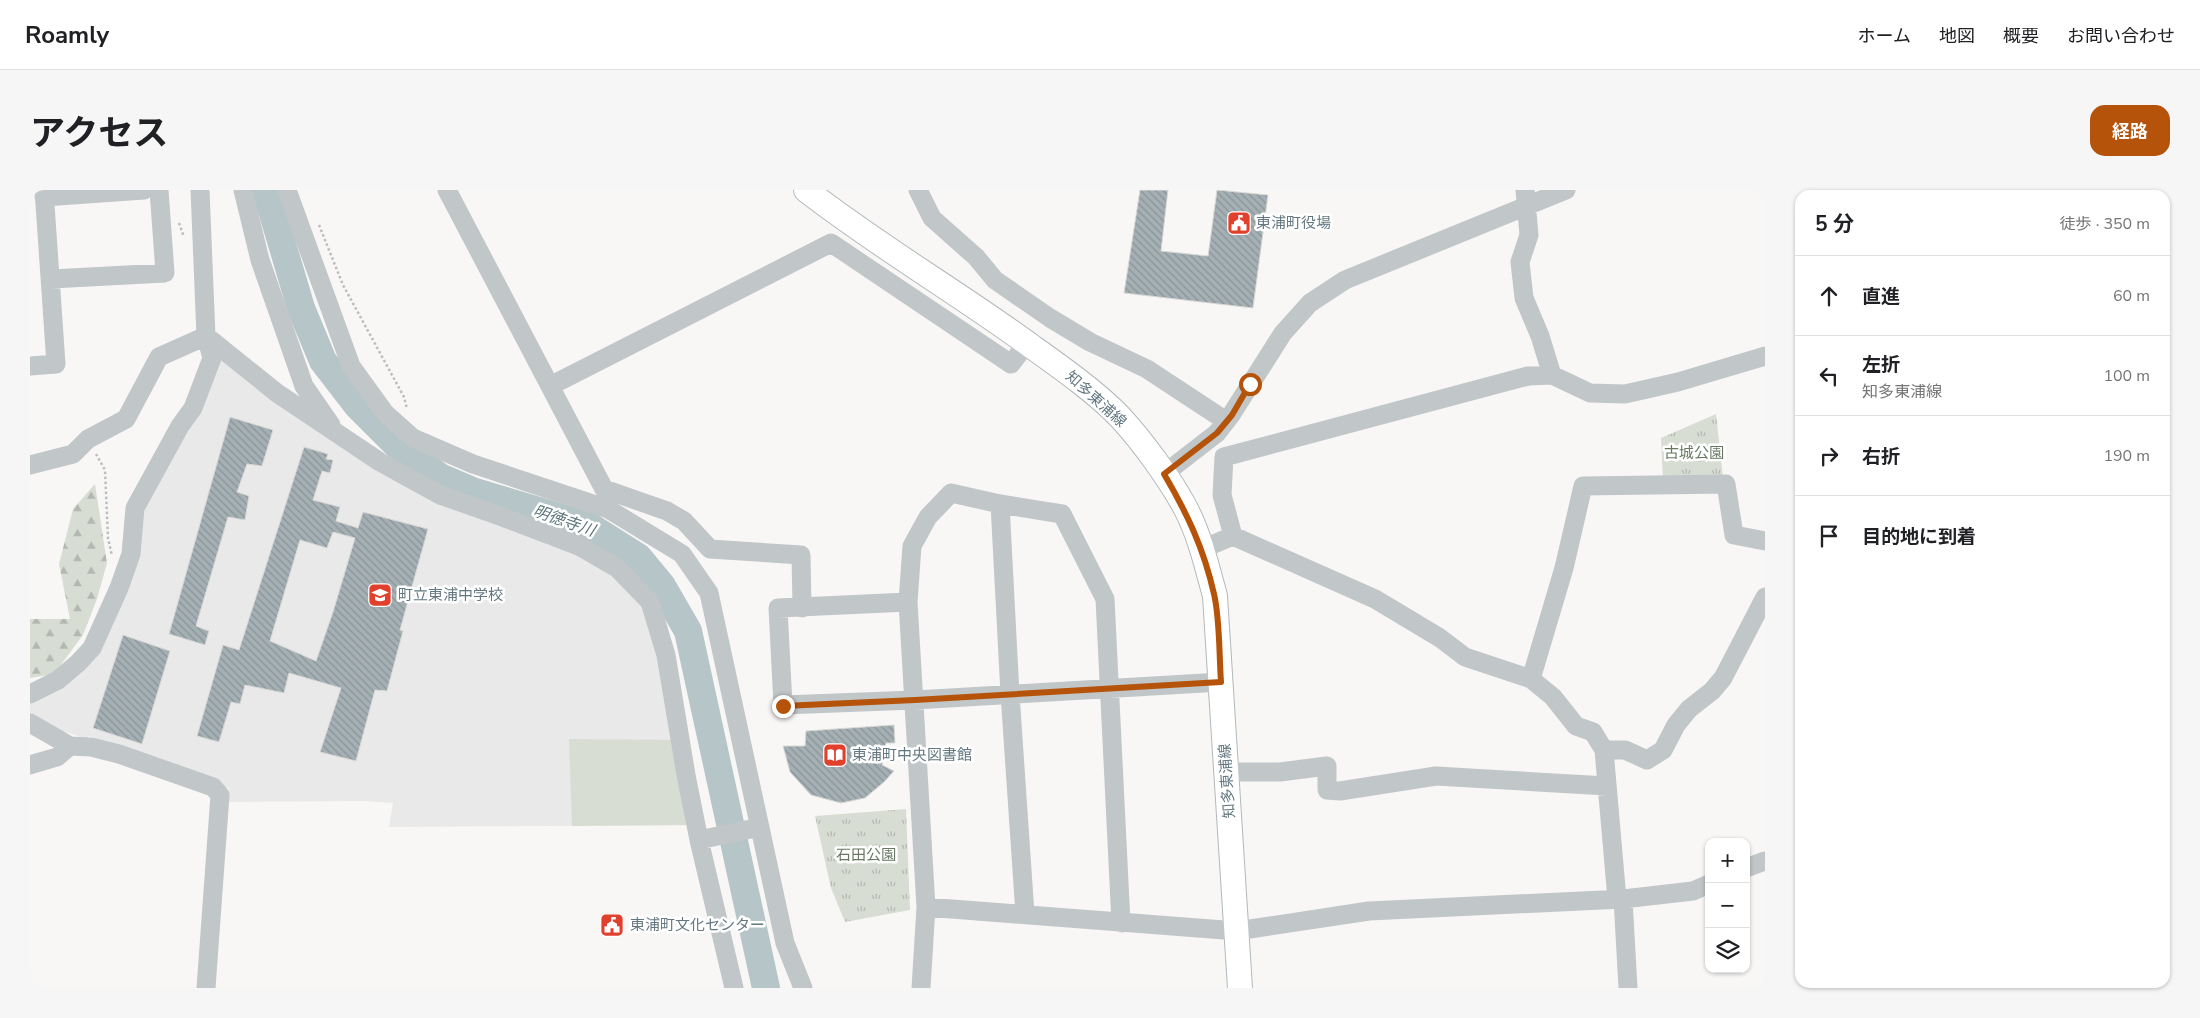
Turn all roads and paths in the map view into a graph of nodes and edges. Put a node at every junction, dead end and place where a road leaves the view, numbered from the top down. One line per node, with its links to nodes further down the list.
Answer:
1 (144, 190): 10 (street)
2 (159, 190): 13 (street)
3 (200, 190): 14 (street)
4 (243, 190): 21 (street)
5 (287, 190): 22 (street)
6 (447, 190): 19 (street)
7 (806, 190): 15 (main road, 知多東浦線)
8 (919, 190): 20 (street)
9 (1566, 190): 11 (street)
10 (44, 194): 13 (street)
11 (1526, 198): 18 (street); 20 (street)
12 (314, 218): 22 (path)
13 (51, 279): 17 (street)
14 (206, 336): 21 (street); 23 (street); 30 (street)
15 (1027, 343): 19 (street); 25 (main road, 知多東浦線)
16 (1765, 356): 18 (street)
17 (30, 366)
18 (1552, 375): 27 (street)
19 (550, 386): 33 (street)
20 (1226, 421): 25 (street)
21 (337, 435): 47 (street)
22 (413, 438): 46 (street)
23 (88, 439): 24 (street); 30 (path)
24 (30, 465)
25 (1164, 474): 29 (main road, 知多東浦線)
26 (1000, 504): 32 (street); 36 (street); 38 (street)
27 (1233, 536): 29 (street); 34 (street)
28 (1765, 541): 34 (street)
29 (1202, 549): 35 (main road, 知多東浦線)
30 (119, 588): 37 (street)
31 (1765, 597): 42 (street)
32 (908, 602): 33 (street); 39 (street)
33 (802, 608): 39 (street)
34 (1531, 679): 42 (street)
35 (1221, 682): 36 (street); 44 (main road, 知多東浦線)
36 (1110, 689): 38 (street); 54 (street)
37 (30, 694)
38 (1010, 694): 39 (street); 53 (street)
39 (915, 700): 52 (street)
40 (30, 723): 41 (street)
41 (70, 746): 43 (street); 56 (street)
42 (1604, 750): 45 (street)
43 (30, 765)
44 (1226, 772): 45 (street); 55 (main road, 知多東浦線)
45 (1607, 786): 51 (street)
46 (760, 827): 47 (street); 58 (street)
47 (699, 840): 57 (street)
48 (1765, 861): 49 (street)
49 (1750, 867)
50 (1705, 886): 51 (street)
51 (1620, 899): 55 (street); 61 (street)
52 (926, 906): 53 (street); 59 (street)
53 (1025, 914): 54 (street)
54 (1121, 923): 55 (street)
55 (1237, 932): 60 (main road, 知多東浦線)
56 (206, 988)
57 (734, 988)
58 (803, 988)
59 (921, 988)
60 (1240, 988)
61 (1628, 988)

